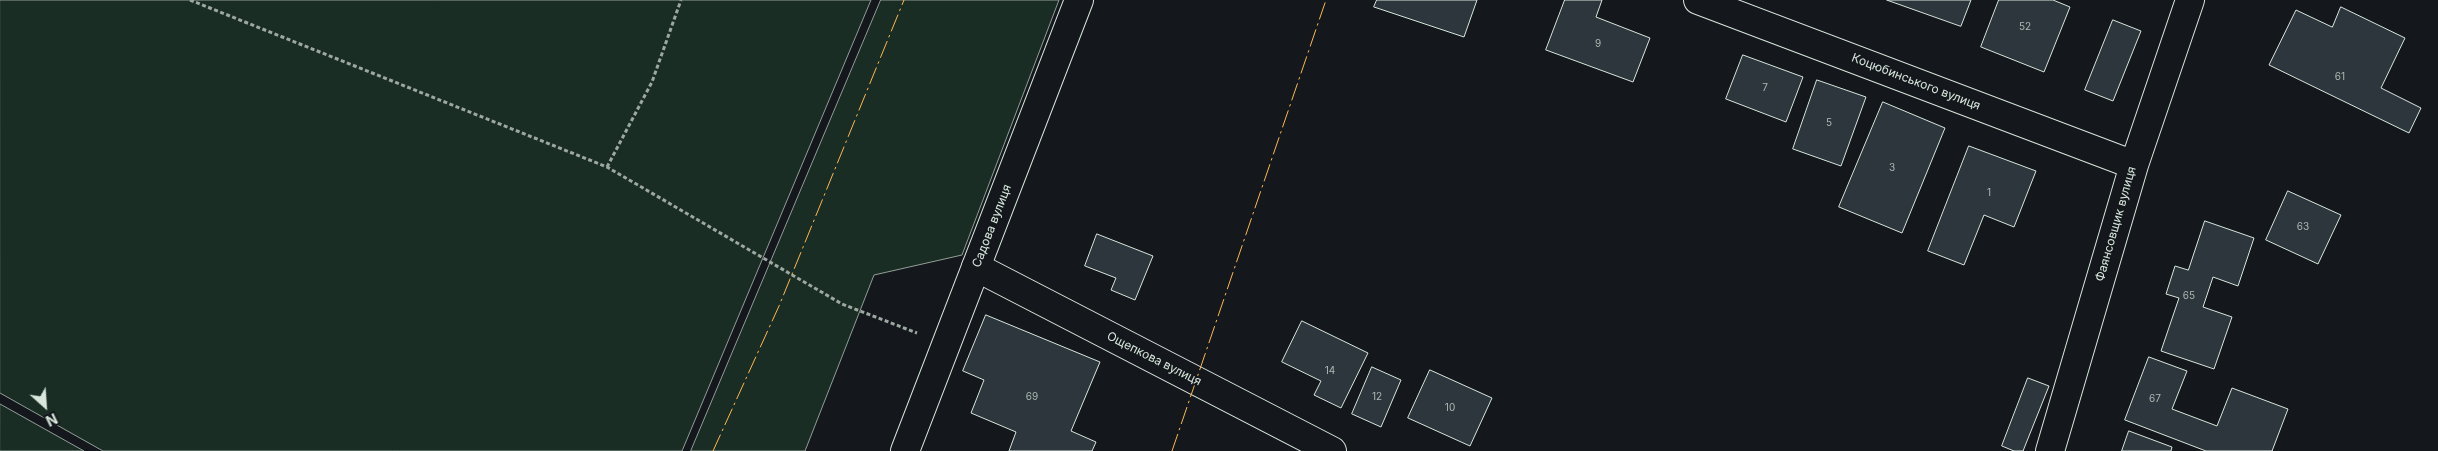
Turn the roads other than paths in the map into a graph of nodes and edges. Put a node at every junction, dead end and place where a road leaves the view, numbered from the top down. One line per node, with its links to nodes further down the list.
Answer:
1 (1079, 0): 5 (street, Садова вулиця)
2 (1698, 0): 4 (street, Коцюбинського вулиця)
3 (2190, 0): 4 (street, Фаянсовщик вулиця)
4 (2134, 164): 8 (street, Фаянсовщик вулиця)
5 (976, 267): 6 (street, Садова вулиця); 7 (street, Ощепкова вулиця)
6 (905, 451)
7 (1332, 451)
8 (2050, 451)

